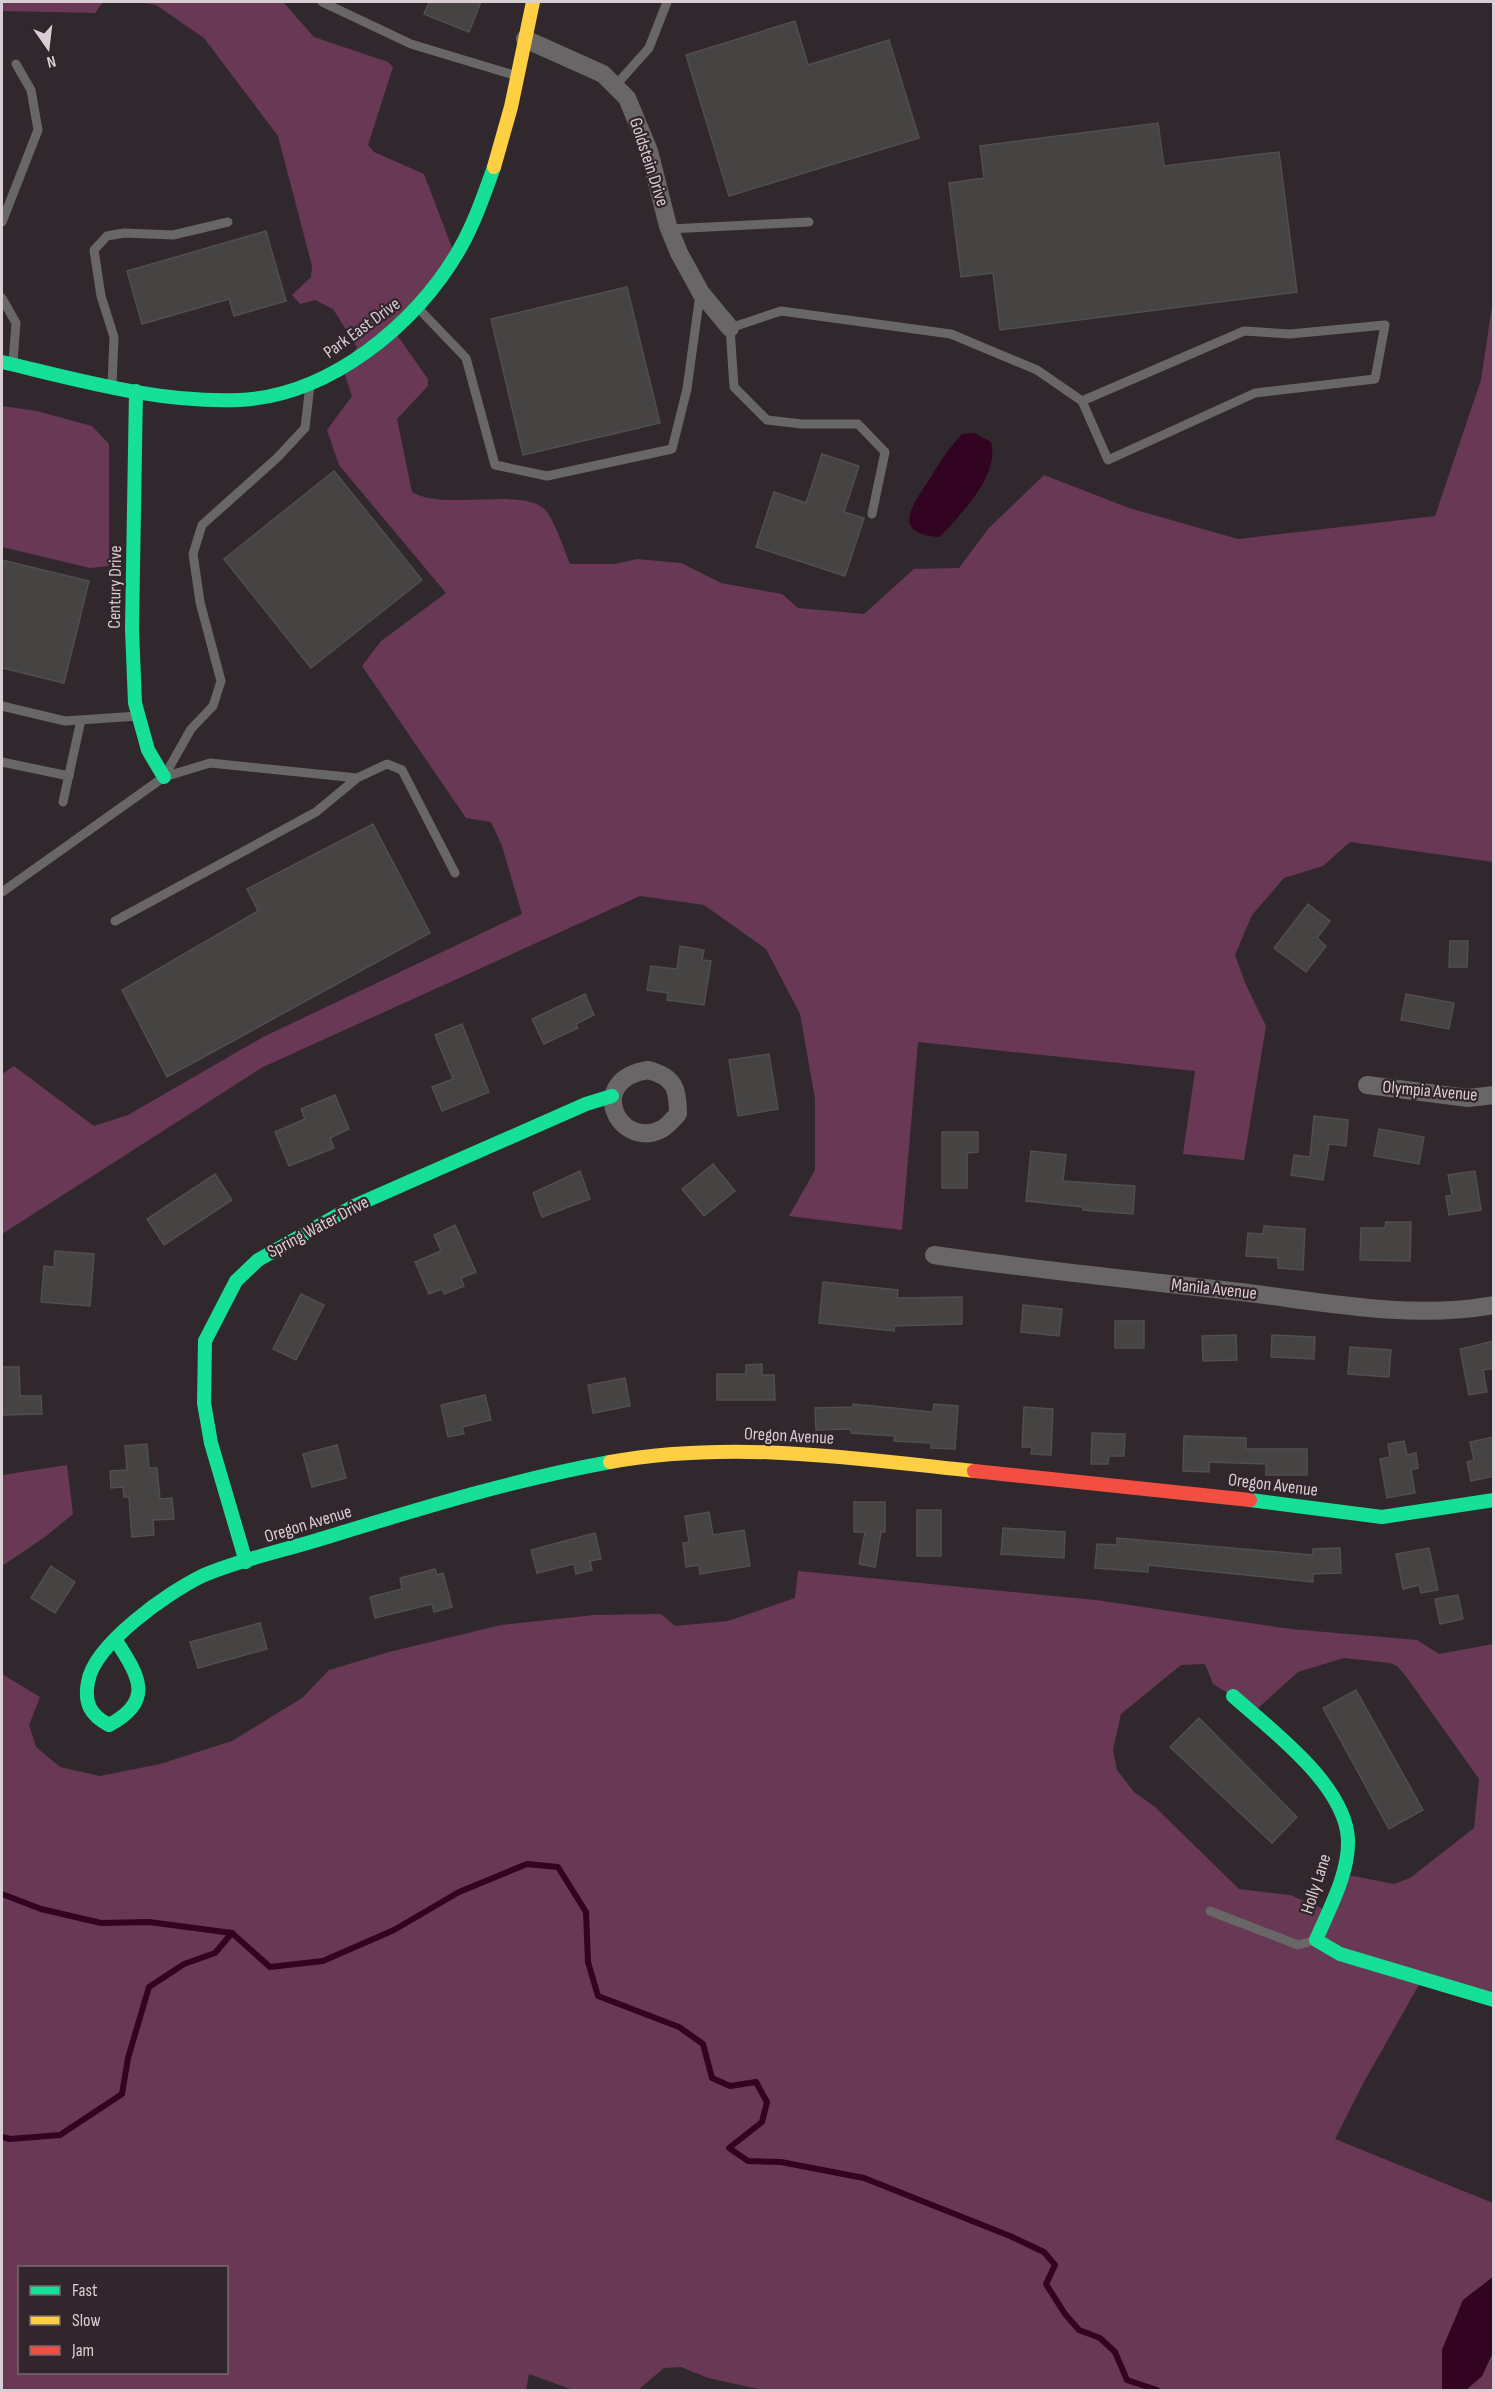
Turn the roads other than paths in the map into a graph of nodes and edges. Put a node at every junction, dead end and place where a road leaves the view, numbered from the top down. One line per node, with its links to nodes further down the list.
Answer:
1 (322, 2): 6 (lane)
2 (533, 2): 4 (street, Park East Drive)
3 (667, 2): 7 (lane)
4 (525, 39): 6 (street, Park East Drive); 7 (street, Goldstein Drive)
5 (16, 64): 8 (lane)
6 (518, 76): 14 (street, Park East Drive)
7 (616, 85): 11 (street, Goldstein Drive)
8 (2, 222)
9 (228, 222): 18 (lane)
10 (809, 222): 11 (lane)
11 (669, 229): 12 (street, Goldstein Drive)
12 (700, 293): 14 (lane); 15 (street, Goldstein Drive)
13 (2, 298): 16 (lane)
14 (418, 308): 17 (street, Park East Drive)
15 (730, 328): 20 (lane); 21 (lane)
16 (7, 363): 18 (street, Park East Drive)
17 (310, 382): 19 (street, Park East Drive); 27 (lane)
18 (112, 386): 19 (street, Park East Drive)
19 (136, 391): 23 (street, Century Drive)
20 (1082, 401): 20 (lane)
21 (872, 514)
22 (2, 706): 24 (lane)
23 (138, 716): 24 (lane); 27 (street, Century Drive)
24 (81, 720): 26 (lane)
25 (2, 762): 26 (lane)
26 (69, 776): 29 (lane)
27 (164, 777): 28 (lane); 31 (lane)
28 (357, 778): 30 (lane); 32 (lane)
29 (63, 802)
30 (455, 873)
31 (2, 892)
32 (115, 921)
33 (1367, 1085): 34 (street, Olympia Avenue)
34 (1494, 1095)
35 (612, 1096): 39 (street, Spring Water Drive)
36 (934, 1255): 37 (street, Manila Avenue)
37 (1494, 1305)
38 (1494, 1500): 39 (street, Oregon Avenue)
39 (246, 1562): 40 (street, Oregon Avenue)
40 (115, 1639): 40 (street, Oregon Avenue)
41 (1233, 1695): 43 (street, Holly Lane)
42 (1210, 1911): 43 (lane)
43 (1316, 1940): 44 (street, Holly Lane)
44 (1494, 2000)

